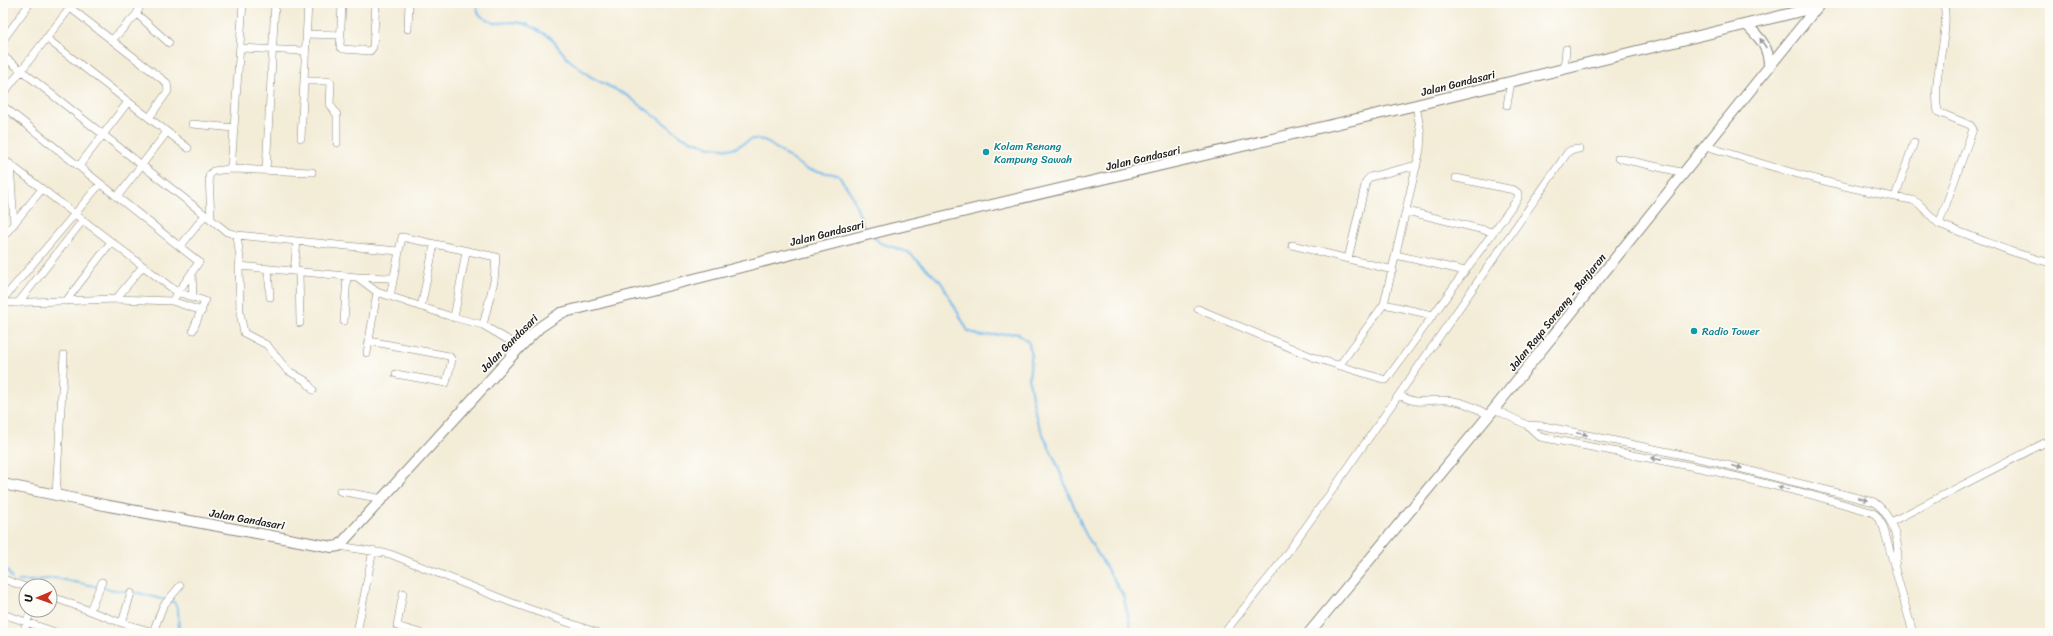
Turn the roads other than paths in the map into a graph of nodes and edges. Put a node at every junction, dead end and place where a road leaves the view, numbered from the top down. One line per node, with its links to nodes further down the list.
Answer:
1 (30, 3): 18 (street)
2 (140, 3): 12 (street)
3 (243, 3): 21 (street)
4 (275, 3): 22 (street)
5 (308, 3): 15 (street)
6 (342, 3): 16 (street)
7 (376, 3): 16 (street)
8 (409, 3): 14 (street)
9 (1944, 3): 67 (street)
10 (67, 5): 17 (street); 19 (street)
11 (1819, 5): 13 (street, Jalan Gandasari); 26 (street, Jalan Raya Soreang - Banjaran)
12 (137, 14): 19 (street); 20 (street)
13 (1747, 25): 26 (street, one-way to 13); 27 (street, Jalan Gandasari)
14 (408, 30)
15 (306, 34): 16 (street); 24 (street)
16 (341, 35)
17 (46, 38): 28 (street); 32 (street)
18 (3, 40)
19 (112, 40): 36 (street)
20 (169, 43)
21 (240, 48): 22 (street); 38 (street)
22 (272, 49): 24 (street); 54 (street)
23 (1566, 49): 27 (street)
24 (306, 51): 29 (street)
25 (3, 56): 28 (street)
26 (1769, 66): 44 (street, Jalan Raya Soreang - Banjaran)
27 (1564, 69): 30 (street, Jalan Gandasari)
28 (21, 71): 31 (street); 40 (street)
29 (304, 81): 41 (street); 43 (street)
30 (1511, 82): 33 (street); 35 (street, Jalan Gandasari)
31 (3, 94)
32 (128, 102): 36 (street); 40 (street)
33 (1507, 105)
34 (3, 106): 52 (street)
35 (1416, 106): 51 (street); 112 (street, Jalan Gandasari)
36 (149, 118): 39 (street)
37 (192, 124): 38 (street)
38 (234, 128): 53 (street)
39 (167, 132): 45 (street); 50 (street)
40 (103, 135): 50 (street); 52 (street)
41 (301, 138)
42 (1914, 142): 61 (street)
43 (337, 143)
44 (1706, 146): 56 (street, Jalan Raya Soreang - Banjaran); 61 (street)
45 (188, 148)
46 (1579, 149): 118 (street)
47 (1618, 158): 56 (street)
48 (3, 159): 49 (street)
49 (10, 164): 59 (street); 66 (street)
50 (142, 165): 60 (street); 64 (street)
51 (1417, 165): 62 (street); 79 (street)
52 (78, 166): 58 (street)
53 (231, 169): 54 (street); 64 (street)
54 (266, 171): 55 (street)
55 (312, 172)
56 (1685, 173): 119 (street, Jalan Raya Soreang - Banjaran)
57 (1456, 178): 68 (street)
58 (100, 184): 60 (street); 63 (street)
59 (42, 189): 63 (street); 66 (street)
60 (117, 197): 75 (street)
61 (1895, 197): 67 (street)
62 (1406, 211): 68 (street); 78 (street)
63 (75, 214): 65 (street); 94 (street)
64 (208, 217): 69 (street); 75 (street)
65 (83, 220): 72 (street); 100 (street)
66 (14, 224): 70 (street)
67 (1939, 224): 80 (street)
68 (1492, 232): 86 (street)
69 (237, 235): 71 (street); 82 (street)
70 (3, 237)
71 (297, 241): 76 (street); 85 (street)
72 (111, 242): 81 (street); 98 (street)
73 (434, 245): 76 (street); 77 (street); 102 (street)
74 (1292, 245): 79 (street)
75 (180, 248): 87 (street)
76 (398, 251): 90 (street)
77 (466, 252): 106 (street); 109 (street)
78 (1396, 255): 84 (street); 86 (street)
79 (1348, 259): 84 (street)
80 (2050, 263)
81 (143, 266): 91 (street); 97 (street)
82 (239, 266): 83 (street); 117 (street)
83 (268, 269): 85 (street); 96 (street)
84 (1392, 270): 101 (street)
85 (297, 271): 88 (street); 108 (street)
86 (1464, 271): 105 (street)
87 (192, 272): 91 (street); 95 (street)
88 (347, 276): 89 (street); 107 (street)
89 (357, 278): 90 (street); 92 (street)
90 (393, 278): 93 (street)
91 (177, 292): 95 (street); 99 (street)
92 (377, 292): 93 (street); 111 (street)
93 (390, 296): 102 (street)
94 (4, 298): 100 (street)
95 (193, 298): 104 (street)
96 (270, 298)
97 (116, 299): 98 (street); 99 (street)
98 (66, 301): 100 (street)
99 (172, 301): 104 (street)
100 (18, 303)
101 (1384, 304): 105 (street); 115 (street)
102 (421, 307): 106 (street)
103 (1198, 309): 115 (street)
104 (202, 311): 110 (street)
105 (1432, 315): 115 (street)
106 (454, 318): 109 (street)
107 (344, 321)
108 (300, 323)
109 (483, 325): 112 (street)
110 (193, 330)
111 (369, 341): 113 (street); 116 (street)
112 (520, 347): 131 (street, Jalan Gandasari)
113 (368, 353)
114 (64, 355): 130 (street)
115 (1339, 366)
116 (396, 374)
117 (313, 390)
118 (1398, 395): 119 (street); 154 (street)
119 (1491, 412): 120 (street); 155 (street, Jalan Raya Soreang - Banjaran)
120 (1527, 425): 122 (street, one-way to 122); 123 (street)
121 (2050, 440): 132 (street)
122 (1621, 442): 123 (street); 124 (street)
123 (1619, 452): 125 (street, one-way to 123)
124 (1716, 462): 125 (street); 127 (street, one-way to 127)
125 (1714, 471): 129 (street, one-way to 125)
126 (3, 484): 130 (street, Jalan Gandasari)
127 (1810, 486): 129 (street); 132 (street, one-way to 132)
128 (340, 491): 131 (street)
129 (1808, 494): 135 (street)
130 (56, 495): 133 (street, Jalan Gandasari)
131 (383, 499): 133 (street, Jalan Gandasari)
132 (1891, 522): 135 (street)
133 (339, 546): 134 (street)
134 (372, 550): 151 (street); 153 (street)
135 (1894, 566): 156 (street)
136 (3, 579): 137 (street)
137 (18, 584)
138 (101, 586): 143 (street)
139 (180, 586): 148 (street)
140 (131, 593): 147 (street)
141 (403, 593): 152 (street)
142 (58, 599): 143 (street)
143 (90, 610): 147 (street)
144 (3, 614): 146 (street)
145 (28, 618): 146 (street)
146 (27, 622): 149 (street); 150 (street)
147 (122, 623): 148 (street)
148 (155, 632)
149 (23, 633)
150 (58, 633)
151 (357, 633)
152 (420, 633)
153 (598, 633)
154 (1224, 633)
155 (1308, 633)
156 (1913, 633)

